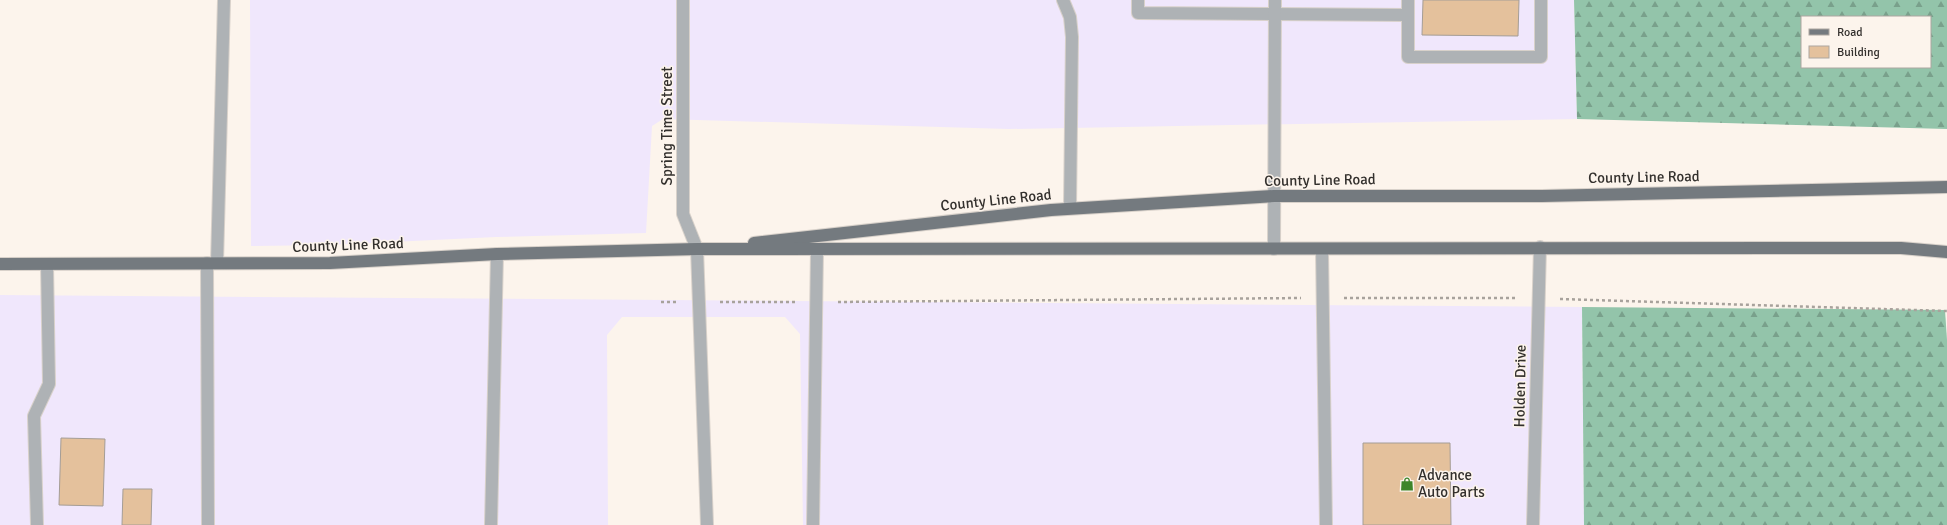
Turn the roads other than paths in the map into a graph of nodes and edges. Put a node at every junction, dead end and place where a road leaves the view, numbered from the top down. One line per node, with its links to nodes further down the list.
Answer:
1 (224, 0): 20 (street)
2 (683, 0): 14 (street, Spring Time Street)
3 (1063, 0): 12 (street)
4 (1138, 0): 8 (street)
5 (1275, 0): 8 (street)
6 (1408, 0): 9 (street)
7 (1541, 0): 9 (street)
8 (1275, 14): 9 (street); 11 (street)
9 (1408, 15)
10 (1947, 187): 11 (main road, County Line Road)
11 (1274, 196): 12 (main road, County Line Road); 15 (street)
12 (1070, 208): 14 (main road, County Line Road)
13 (1540, 247): 16 (main road, County Line Road); 18 (main road, County Line Road); 29 (street, Holden Drive)
14 (697, 249): 17 (main road, County Line Road); 19 (main road, County Line Road); 26 (street, Spring Time Street)
15 (1274, 249): 16 (main road, County Line Road); 17 (main road, County Line Road)
16 (1322, 249): 28 (street)
17 (817, 250): 27 (street)
18 (1947, 252)
19 (497, 254): 20 (main road, County Line Road); 25 (street)
20 (212, 263): 22 (main road, County Line Road); 24 (street)
21 (0, 264): 22 (main road, County Line Road)
22 (46, 264): 23 (street)
23 (37, 525)
24 (208, 525)
25 (491, 525)
26 (707, 525)
27 (813, 525)
28 (1326, 525)
29 (1533, 525)

